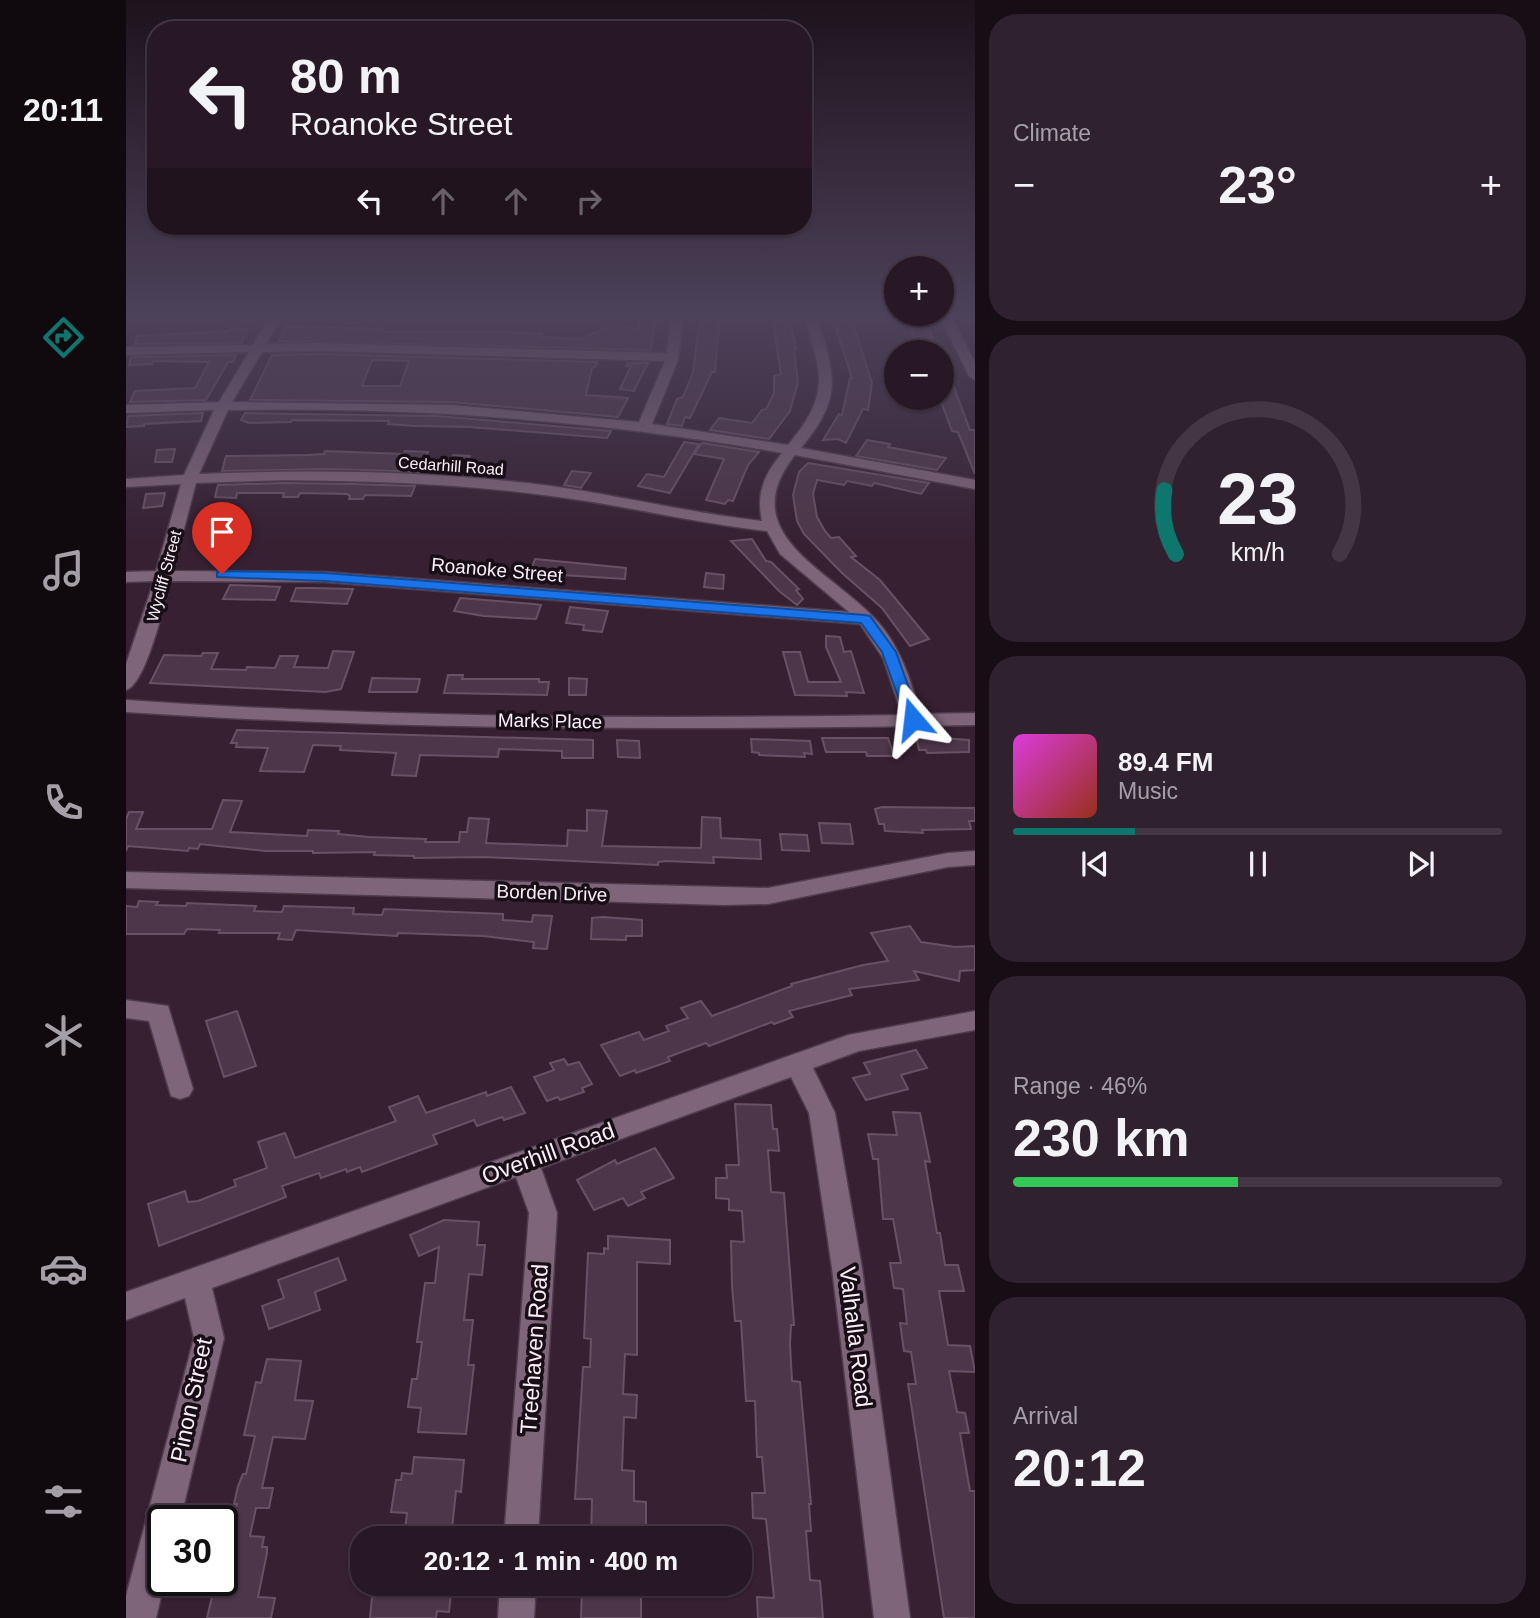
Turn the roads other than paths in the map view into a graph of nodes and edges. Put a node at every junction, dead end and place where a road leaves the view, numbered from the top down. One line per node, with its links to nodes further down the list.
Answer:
1 (232, 393): 4 (street, Wycliff Street)
2 (661, 393): 6 (street)
3 (825, 393): 7 (street)
4 (224, 406): 5 (street); 6 (street); 8 (street, Wycliff Street)
5 (126, 409)
6 (643, 426): 7 (street)
7 (791, 450): 10 (street); 11 (street)
8 (190, 479): 9 (street, Cedarhill Road); 11 (street, Cedarhill Road); 12 (street, Wycliff Street)
9 (126, 483)
10 (975, 485)
11 (771, 527): 14 (street)
12 (165, 575): 13 (street, Roanoke Street); 14 (street, Roanoke Street); 15 (street, Wycliff Street)
13 (126, 577)
14 (865, 619): 17 (street)
15 (126, 684)
16 (126, 706): 17 (street, Marks Place)
17 (913, 719): 18 (street, Marks Place)
18 (975, 719)
19 (975, 858): 20 (street, Borden Drive)
20 (126, 880)
21 (126, 1009): 24 (street)
22 (975, 1020): 23 (street, Overhill Road)
23 (796, 1064): 25 (street, Overhill Road); 34 (street, Valhalla Road)
24 (180, 1089)
25 (525, 1162): 26 (street, Overhill Road); 29 (street, Treehaven Road)
26 (195, 1279): 27 (street, Overhill Road); 28 (street, Pinon Street)
27 (126, 1306)
28 (167, 1505)
29 (522, 1526)
30 (147, 1583): 32 (street, Pinon Street)
31 (517, 1596): 33 (street)
32 (138, 1618)
33 (516, 1618)
34 (892, 1618)

